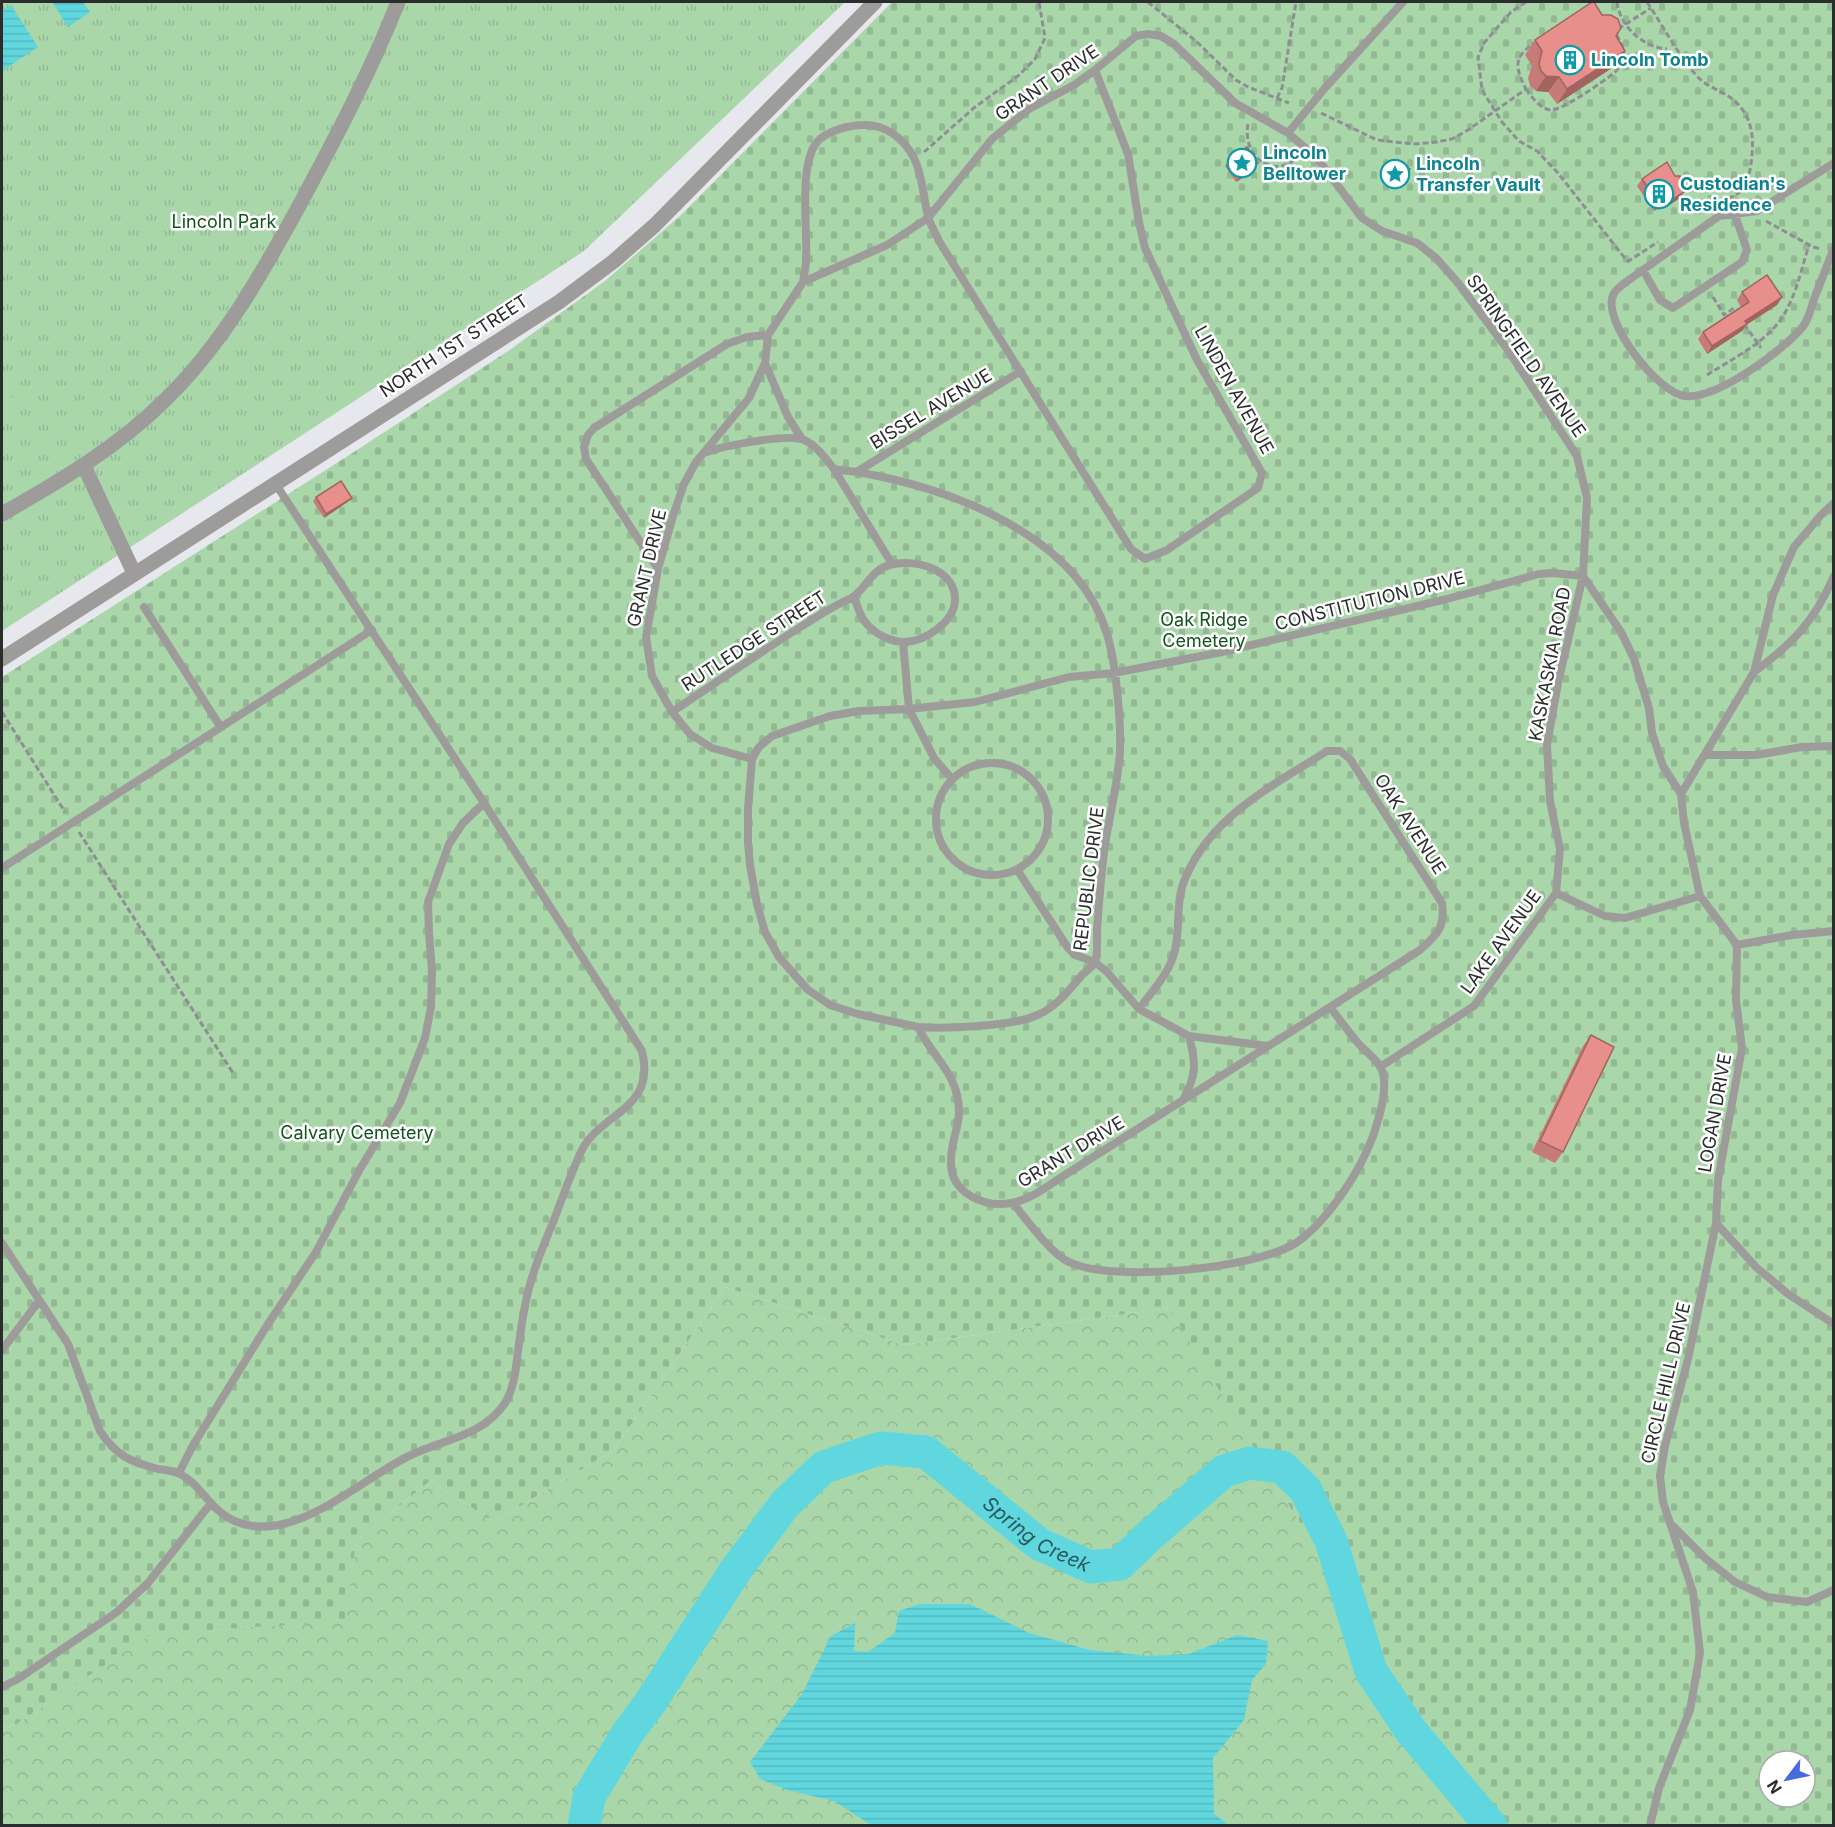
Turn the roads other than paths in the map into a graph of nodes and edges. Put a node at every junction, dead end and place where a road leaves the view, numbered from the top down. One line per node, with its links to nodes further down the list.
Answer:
1 (398, 2): 17 (street)
2 (875, 2): 20 (street, NORTH 1ST STREET)
3 (1403, 2): 5 (lane)
4 (1095, 70): 5 (lane, GRANT DRIVE); 8 (lane, GRANT DRIVE); 14 (lane, LINDEN AVENUE)
5 (1288, 133): 26 (lane, SPRINGFIELD AVENUE)
6 (1833, 163): 7 (lane)
7 (1735, 215): 10 (lane); 10 (lane)
8 (928, 218): 11 (lane, GRANT DRIVE); 11 (lane, LINDEN AVENUE); 14 (lane, LINDEN AVENUE)
9 (1833, 250): 10 (lane)
10 (1643, 270)
11 (803, 282): 12 (lane, GRANT DRIVE)
12 (768, 335): 13 (lane, GRANT DRIVE); 24 (lane)
13 (765, 363): 15 (lane); 16 (lane, GRANT DRIVE)
14 (1021, 372): 19 (lane, BISSEL AVENUE)
15 (802, 439): 16 (lane); 18 (lane)
16 (705, 453): 24 (lane, GRANT DRIVE)
17 (84, 466): 22 (street); 25 (street)
18 (834, 469): 19 (lane, REPUBLIC DRIVE); 23 (lane)
19 (858, 471): 34 (lane, REPUBLIC DRIVE)
20 (275, 483): 25 (street, NORTH 1ST STREET); 30 (lane)
21 (1833, 503): 33 (lane)
22 (2, 514)
23 (892, 564): 28 (lane); 31 (lane)
24 (658, 569): 36 (lane, GRANT DRIVE)
25 (134, 573): 32 (street, NORTH 1ST STREET)
26 (1582, 576): 34 (lane, CONSTITUTION DRIVE); 42 (lane); 46 (lane, KASKASKIA ROAD)
27 (1833, 576): 33 (lane)
28 (854, 596): 31 (lane); 36 (lane, RUTLEDGE STREET)
29 (144, 607): 37 (lane)
30 (372, 630): 37 (lane); 43 (lane)
31 (903, 642): 35 (lane)
32 (2, 659)
33 (1754, 672): 39 (lane)
34 (1114, 673): 35 (lane, CONSTITUTION DRIVE); 51 (lane, REPUBLIC DRIVE)
35 (909, 709): 40 (lane, CONSTITUTION DRIVE); 41 (lane)
36 (672, 712): 40 (lane, GRANT DRIVE)
37 (220, 726): 44 (lane)
38 (1833, 746): 39 (lane)
39 (1705, 755): 42 (lane)
40 (752, 759): 54 (lane)
41 (952, 779): 45 (lane); 45 (lane)
42 (1681, 794): 47 (lane)
43 (484, 803): 65 (lane); 66 (lane)
44 (2, 868)
45 (1018, 871): 51 (lane)
46 (1556, 893): 47 (lane); 57 (lane, LAKE AVENUE)
47 (1700, 896): 50 (lane)
48 (1444, 919): 52 (lane, GRANT DRIVE); 53 (lane, OAK AVENUE)
49 (1833, 931): 50 (lane)
50 (1737, 945): 60 (lane, LOGAN DRIVE)
51 (1095, 962): 53 (lane); 54 (lane, REPUBLIC DRIVE)
52 (1330, 1007): 56 (lane, GRANT DRIVE); 57 (lane)
53 (1139, 1009): 55 (lane)
54 (918, 1027): 59 (lane, GRANT DRIVE)
55 (1189, 1036): 56 (lane); 58 (lane)
56 (1268, 1046): 58 (lane, GRANT DRIVE)
57 (1380, 1067): 59 (lane)
58 (1182, 1102): 59 (lane, GRANT DRIVE)
59 (1013, 1203)
60 (1716, 1223): 63 (lane); 67 (lane, CIRCLE HILL DRIVE)
61 (2, 1243): 62 (lane)
62 (39, 1301): 64 (lane); 65 (lane)
63 (1833, 1324)
64 (2, 1350)
65 (179, 1473): 66 (lane)
66 (211, 1503): 69 (lane)
67 (1670, 1524): 68 (lane); 70 (lane, CIRCLE HILL DRIVE)
68 (1833, 1590)
69 (2, 1687)
70 (1650, 1826)

